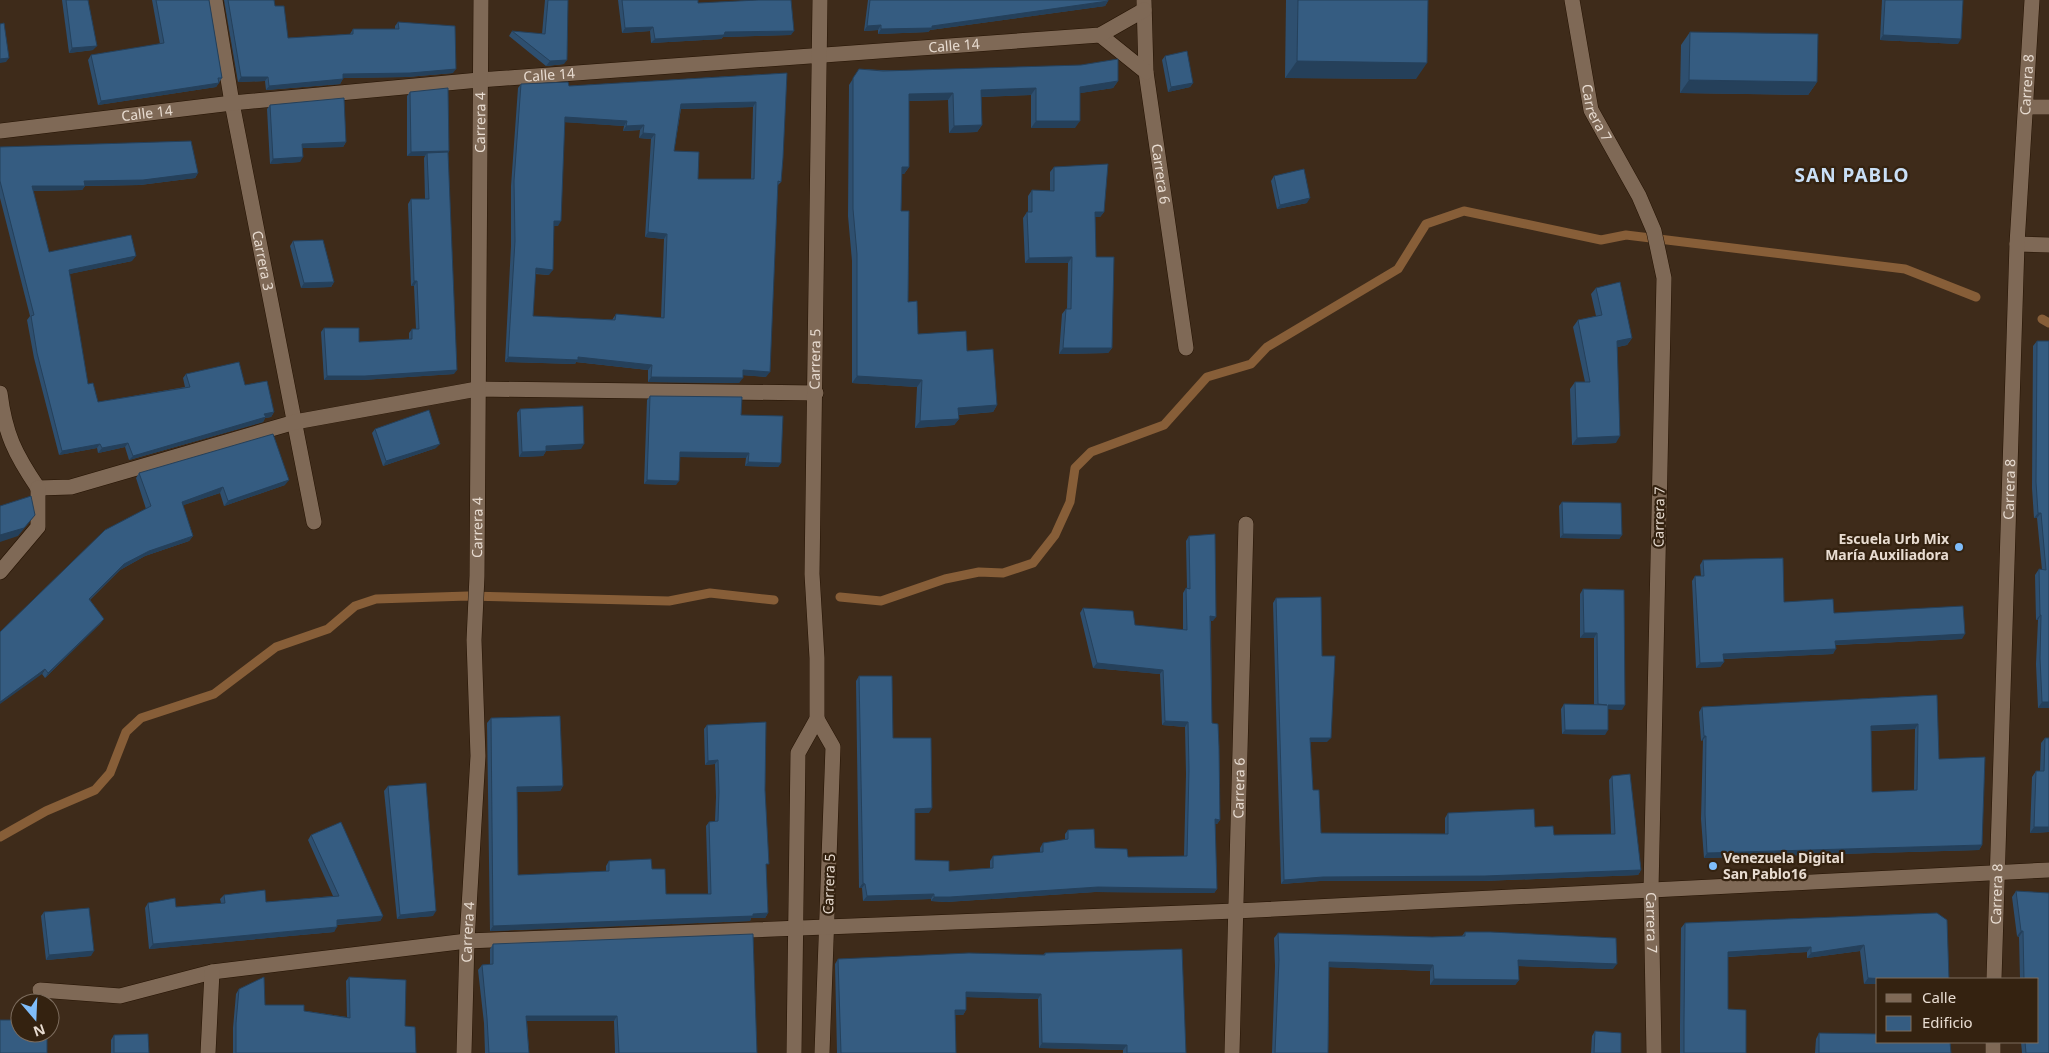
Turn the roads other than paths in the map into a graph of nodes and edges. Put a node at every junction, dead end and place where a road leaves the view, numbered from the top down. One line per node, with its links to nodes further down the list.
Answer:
1 (215, 0): 11 (street, Carrera 3)
2 (480, 0): 10 (street, Carrera 4)
3 (820, 0): 8 (street, Carrera 5)
4 (1572, 0): 29 (street, Carrera 7)
5 (2032, 0): 12 (street, Carrera 8)
6 (1144, 5): 7 (street, Calle 14); 9 (street, Carrera 6)
7 (1100, 36): 8 (street, Calle 14); 9 (street)
8 (819, 54): 10 (street, Calle 14); 20 (street, Carrera 5)
9 (1146, 72): 17 (street, Carrera 6)
10 (479, 80): 11 (street, Calle 14); 18 (street, Carrera 4)
11 (232, 103): 14 (street, Calle 14); 21 (street, Carrera 3)
12 (2026, 107): 13 (street); 15 (street, Carrera 8)
13 (2049, 107)
14 (0, 131)
15 (2017, 244): 16 (street); 28 (street, Carrera 8)
16 (2049, 245)
17 (1186, 348)
18 (477, 389): 20 (street); 21 (street); 33 (street, Carrera 4)
19 (0, 393): 22 (street)
20 (816, 393): 26 (street, Carrera 5)
21 (294, 422): 22 (street); 23 (street, Carrera 3)
22 (38, 488): 25 (street)
23 (314, 522)
24 (1246, 524): 30 (street, Carrera 6)
25 (0, 572)
26 (817, 720): 31 (street, Carrera 5); 32 (street, Carrera 5)
27 (2049, 870): 28 (street)
28 (1996, 873): 29 (street); 35 (street, Carrera 8)
29 (1651, 890): 30 (street); 42 (street, Carrera 7)
30 (1236, 911): 31 (street); 41 (street, Carrera 6)
31 (828, 926): 32 (street); 40 (street, Carrera 5)
32 (797, 928): 33 (street); 39 (street, Carrera 5)
33 (467, 941): 34 (street); 38 (street, Carrera 4)
34 (212, 972): 36 (street); 37 (street)
35 (1994, 978)
36 (40, 990)
37 (208, 1053)
38 (464, 1053)
39 (794, 1053)
40 (822, 1053)
41 (1232, 1053)
42 (1654, 1053)

